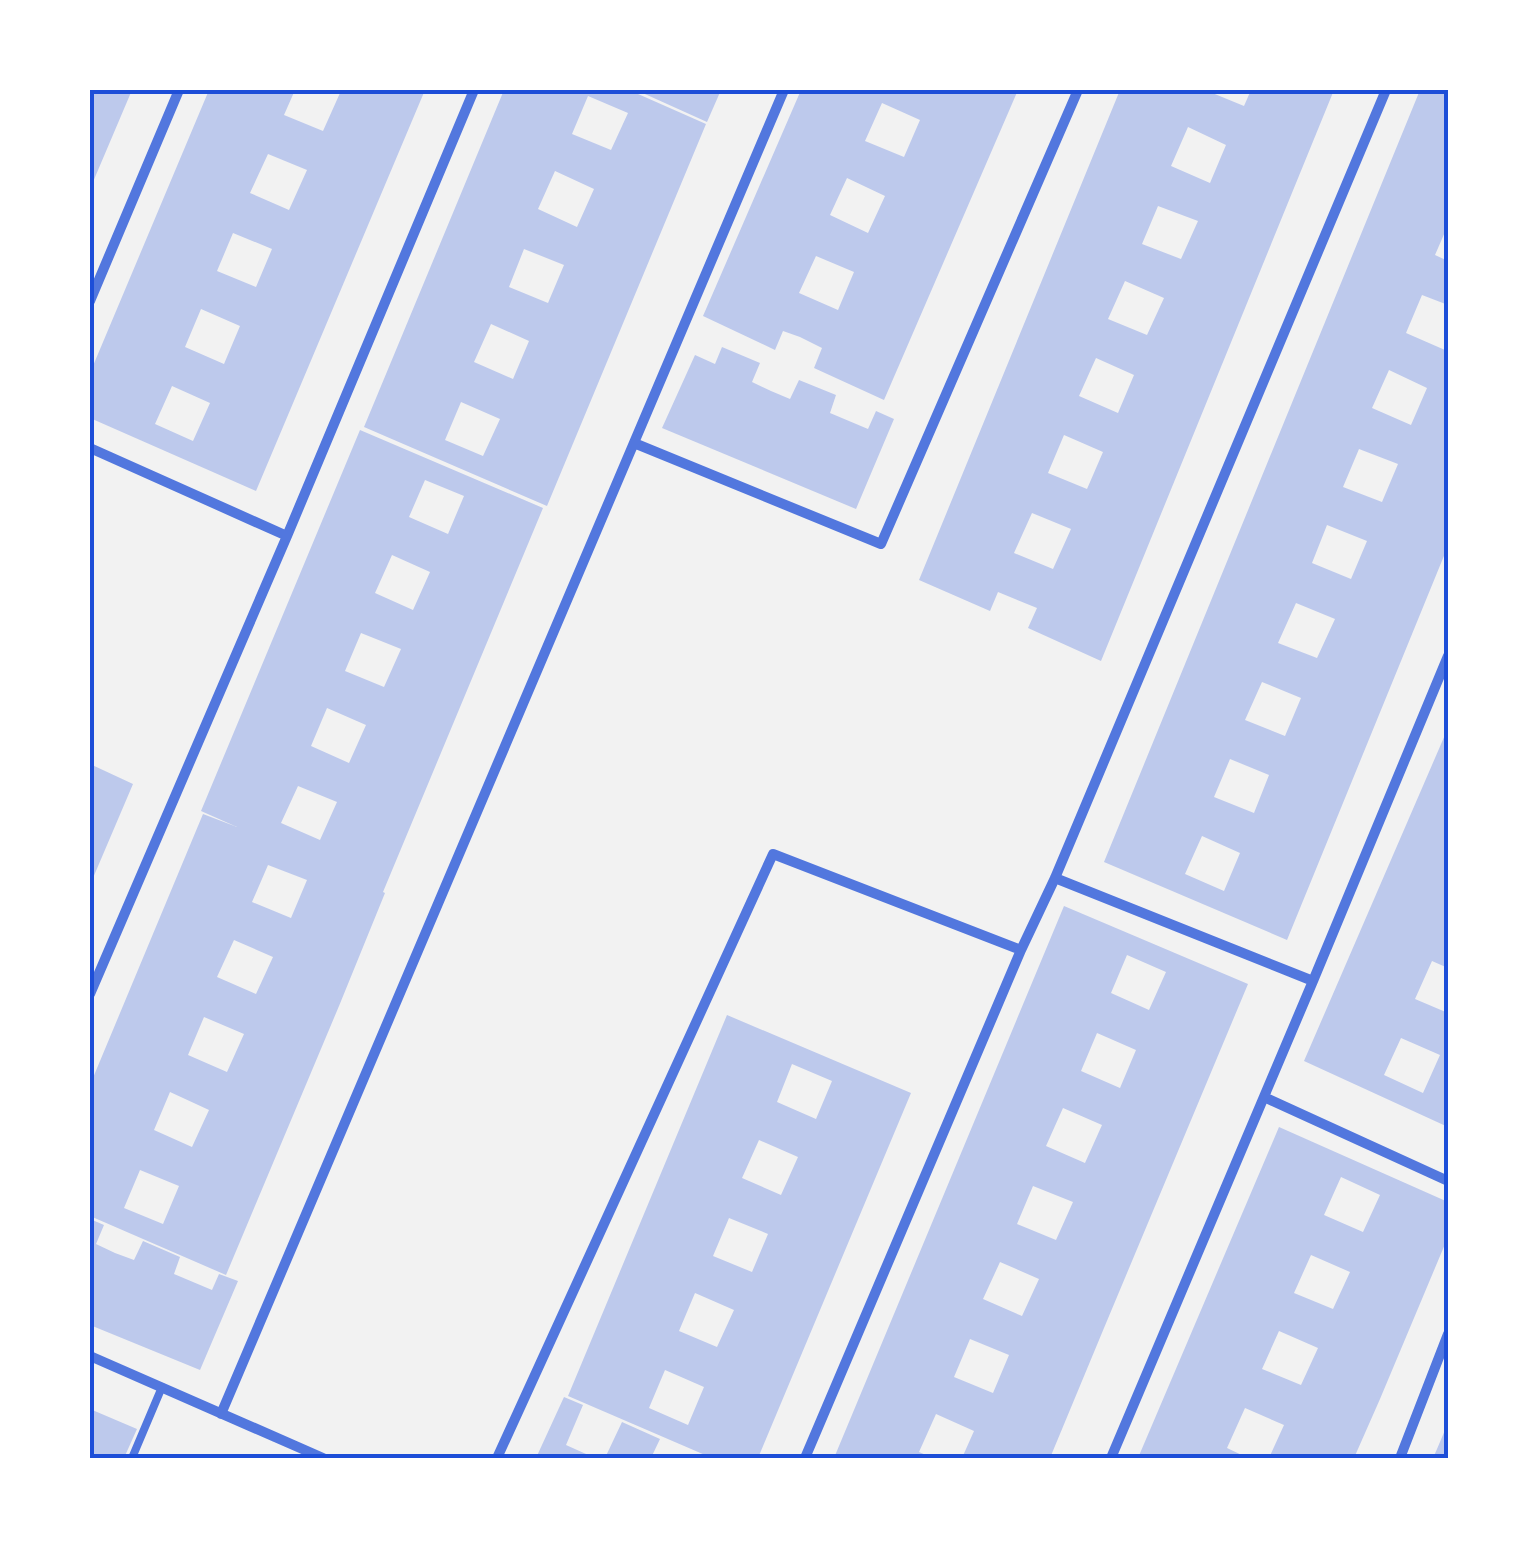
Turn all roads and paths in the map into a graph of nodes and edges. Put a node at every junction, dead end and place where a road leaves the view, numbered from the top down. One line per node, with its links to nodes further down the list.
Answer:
1 (179, 90): 6 (street)
2 (474, 90): 9 (street)
3 (784, 90): 7 (street)
4 (1078, 90): 7 (street)
5 (1386, 90): 11 (street)
6 (90, 301)
7 (634, 443): 20 (street)
8 (90, 448): 9 (street)
9 (287, 536): 14 (street)
10 (1448, 656): 13 (street)
11 (1055, 878): 12 (street); 13 (street)
12 (1022, 950): 23 (street); 24 (street)
13 (1314, 981): 15 (street)
14 (90, 994)
15 (1264, 1097): 16 (street); 25 (street)
16 (1448, 1181)
17 (1448, 1334): 26 (street)
18 (90, 1356): 19 (street)
19 (162, 1386): 20 (street); 21 (lane)
20 (221, 1414): 22 (street)
21 (132, 1458)
22 (323, 1458)
23 (497, 1458)
24 (805, 1458)
25 (1111, 1458)
26 (1400, 1458)

